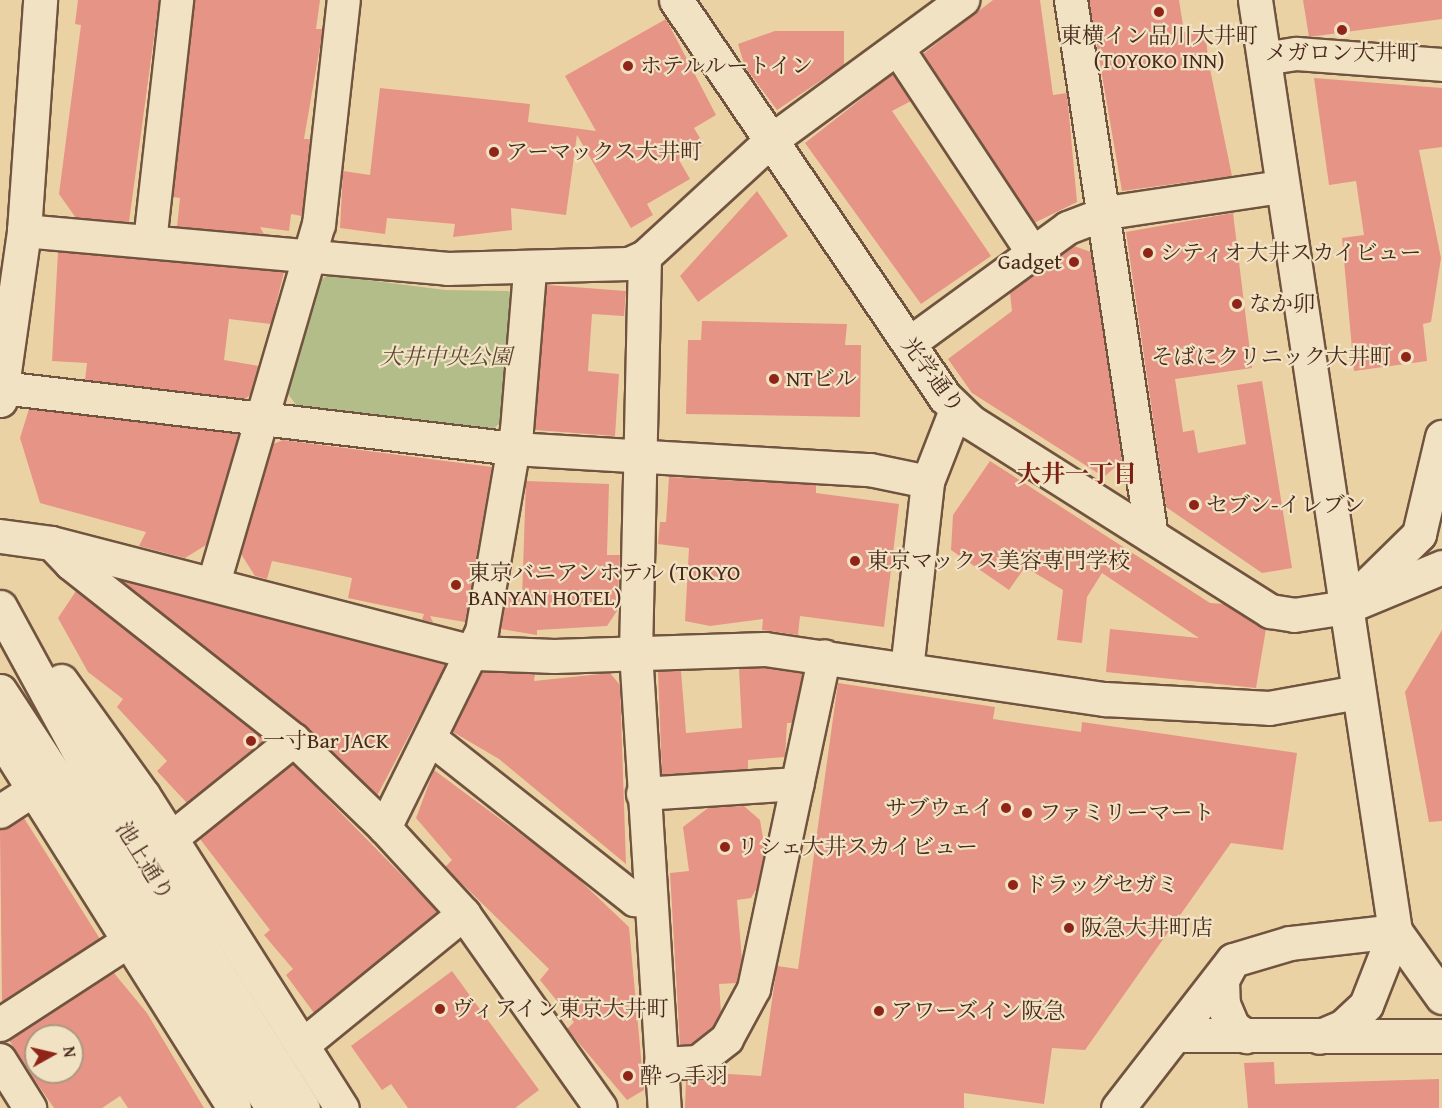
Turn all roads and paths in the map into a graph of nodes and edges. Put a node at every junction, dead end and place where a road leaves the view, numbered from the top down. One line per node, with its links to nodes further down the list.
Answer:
1 (40, 0): 14 (street)
2 (177, 0): 15 (street)
3 (344, 0): 18 (street)
4 (676, 0): 11 (street, 光学通り)
5 (963, 0): 8 (street)
6 (1071, 0): 13 (street)
7 (1255, 0): 9 (street)
8 (898, 49): 11 (street); 16 (street)
9 (1264, 59): 10 (street); 12 (street)
10 (1442, 64)
11 (770, 142): 17 (street); 20 (street, 光学通り)
12 (1282, 188): 13 (street); 34 (street)
13 (1107, 213): 16 (street); 30 (street)
14 (24, 231): 15 (street); 21 (street)
15 (150, 242): 18 (street)
16 (1033, 253): 20 (street)
17 (645, 257): 19 (street); 26 (street)
18 (311, 258): 19 (street); 23 (street)
19 (530, 271): 25 (street)
20 (909, 344): 22 (street, 光学通り)
21 (1, 394): 23 (street)
22 (956, 410): 27 (street); 30 (street, 光学通り)
23 (264, 418): 25 (street); 33 (street)
24 (1442, 437): 28 (street)
25 (514, 449): 26 (street); 37 (street)
26 (642, 456): 27 (street); 36 (street)
27 (928, 482): 39 (street)
28 (1432, 526): 34 (street)
29 (0, 536): 31 (street)
30 (1152, 537): 34 (street, 光学通り)
31 (51, 543): 33 (street); 44 (street)
32 (1442, 567): 34 (street, 光学通り)
33 (214, 583): 37 (street)
34 (1346, 607): 41 (street)
35 (6, 617): 50 (street); 56 (street, 池上通り)
36 (636, 652): 37 (street); 38 (street); 47 (street)
37 (476, 653): 43 (street)
38 (825, 656): 39 (street); 45 (street)
39 (907, 670): 41 (street)
40 (0, 691): 56 (street, 池上通り)
41 (1358, 692): 53 (street)
42 (0, 736): 46 (street)
43 (431, 739): 49 (street); 51 (street)
44 (294, 740): 49 (street); 50 (street)
45 (798, 784): 47 (street); 65 (street)
46 (31, 792): 48 (street); 54 (street)
47 (642, 794): 51 (street)
48 (0, 812)
49 (385, 828): 52 (street)
50 (171, 839): 63 (street)
51 (649, 902): 65 (street)
52 (464, 914): 63 (street); 71 (street)
53 (1395, 931): 55 (street); 57 (street); 62 (street)
54 (128, 942): 58 (street); 67 (street)
55 (1233, 960): 59 (street); 60 (street)
56 (211, 990): 68 (street, 池上通り); 69 (street, 池上通り)
57 (1442, 997)
58 (0, 1025)
59 (1177, 1035): 60 (street); 73 (street)
60 (1246, 1036): 62 (street)
61 (1442, 1036): 62 (street)
62 (1319, 1037)
63 (302, 1046): 70 (street)
64 (0, 1060): 66 (street)
65 (661, 1064): 72 (street)
66 (30, 1108)
67 (234, 1108)
68 (273, 1108)
69 (303, 1108)
70 (342, 1108)
71 (601, 1108)
72 (665, 1108)
73 (1118, 1108)

